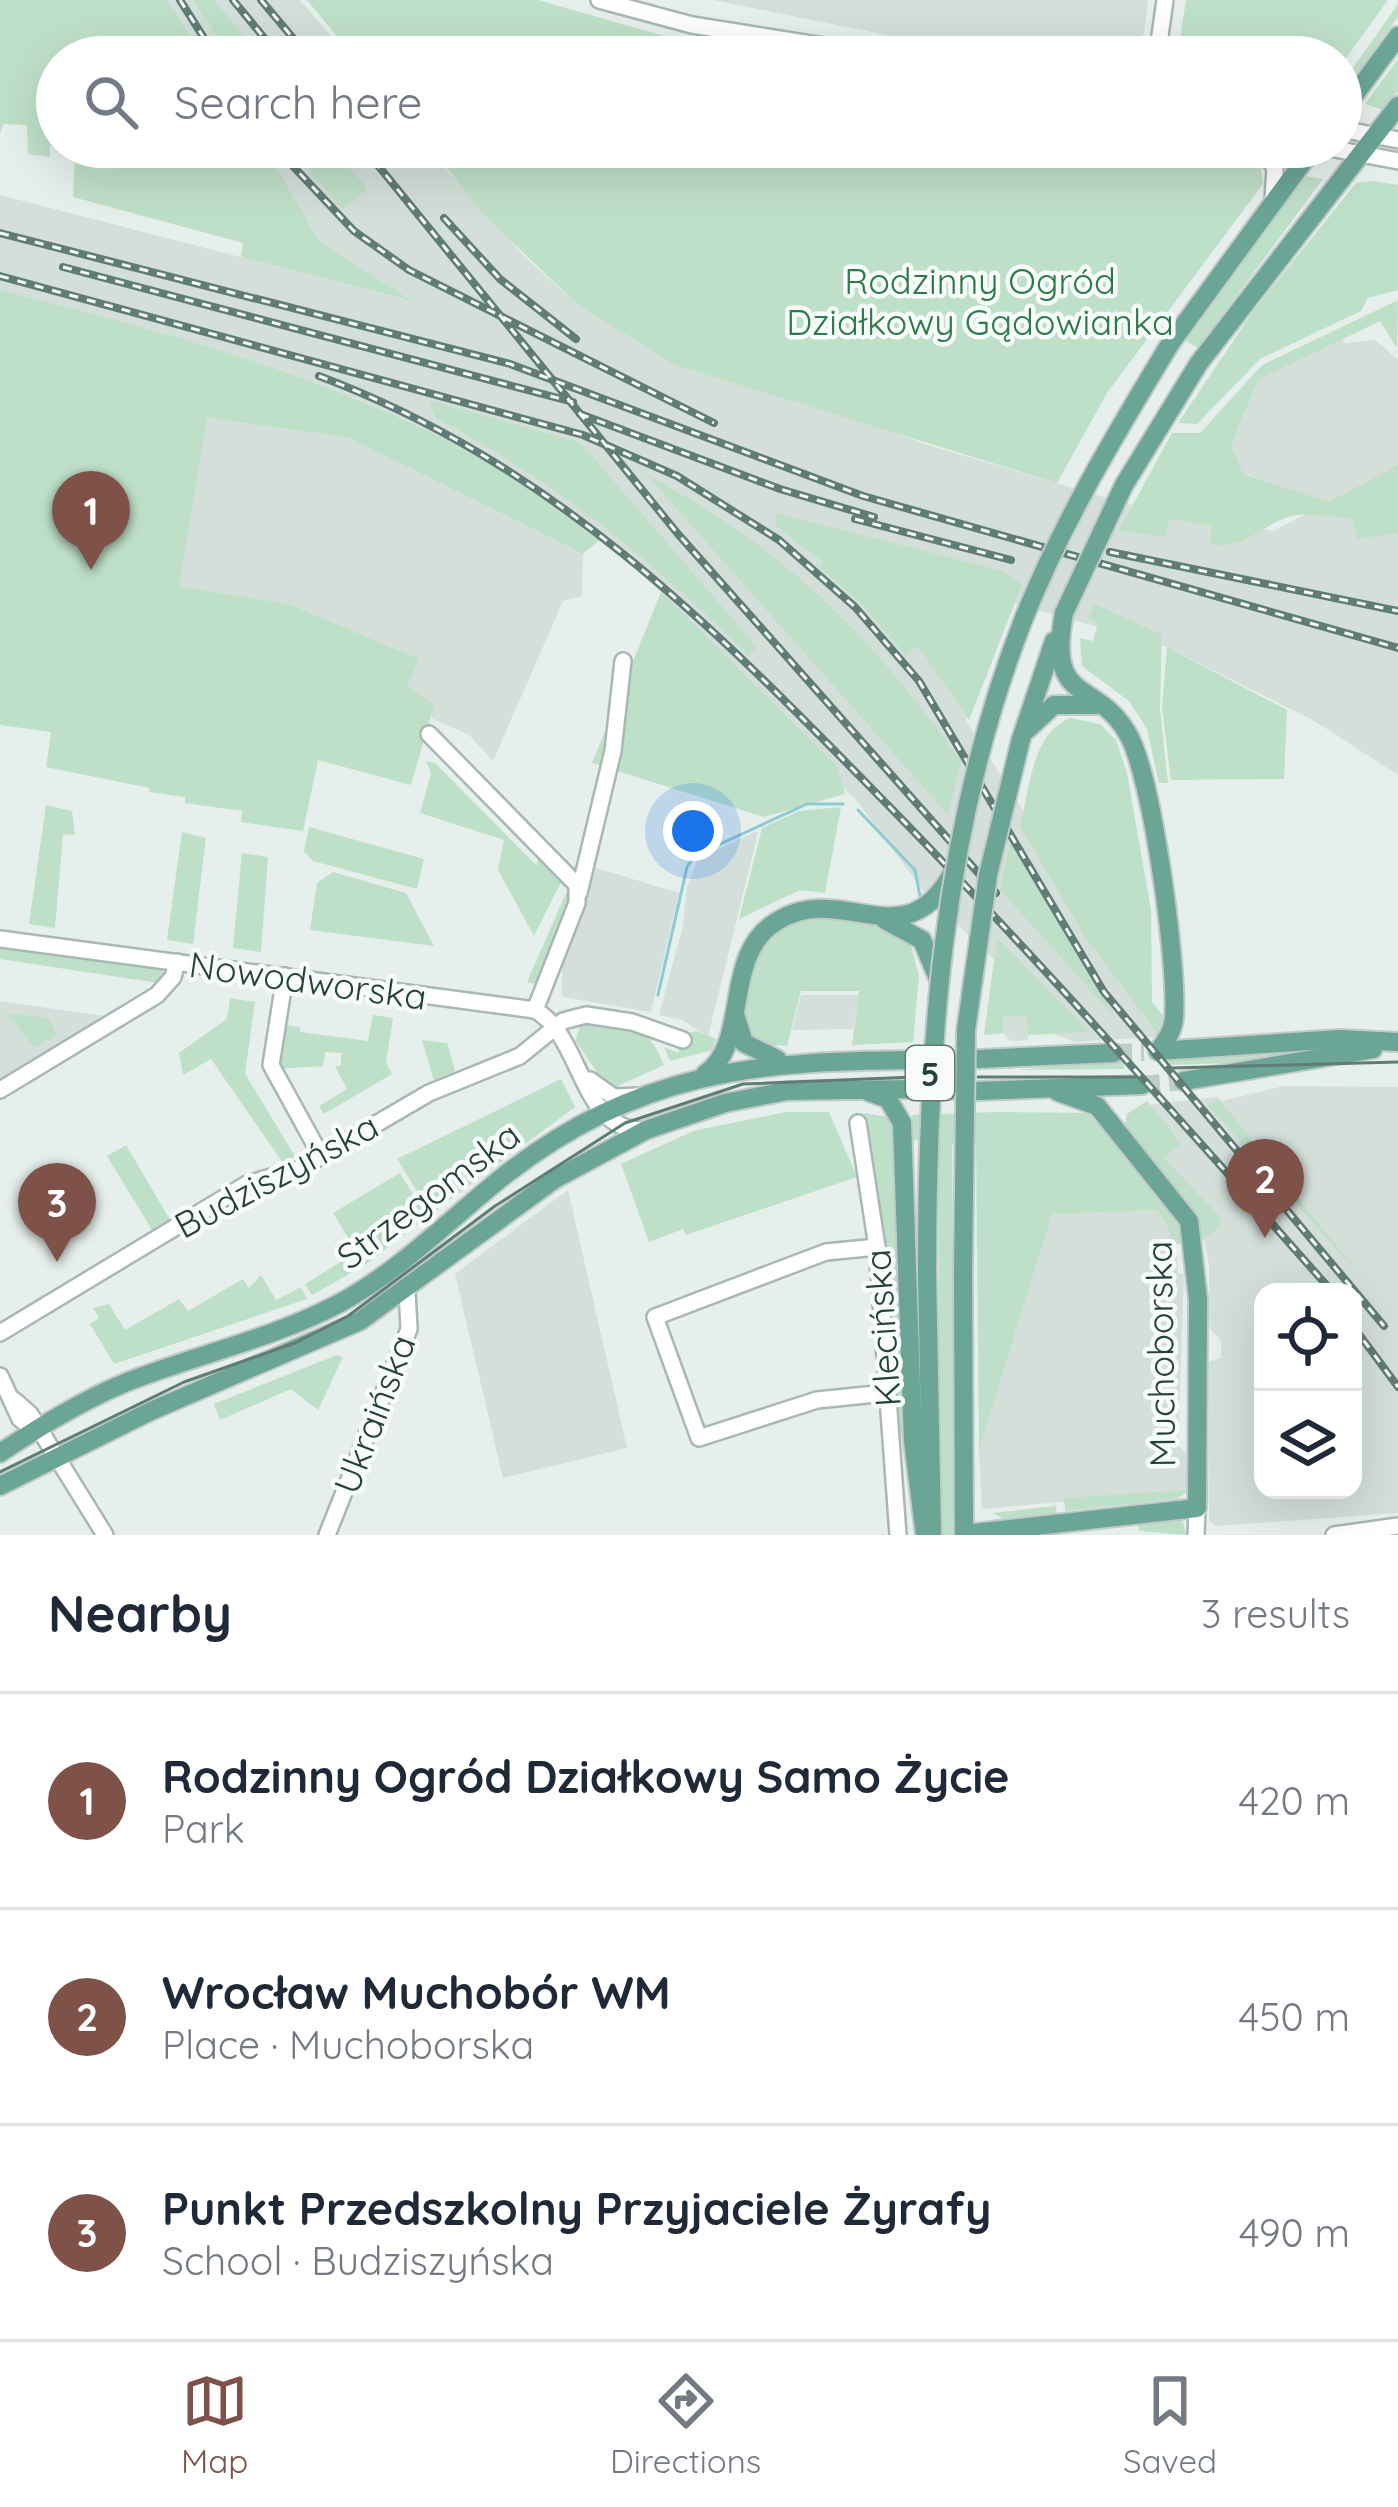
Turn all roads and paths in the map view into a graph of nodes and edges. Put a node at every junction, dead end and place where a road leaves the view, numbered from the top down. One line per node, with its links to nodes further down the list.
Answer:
1 (599, 0): 3 (street)
2 (1165, 0): 4 (street)
3 (757, 36)
4 (1160, 36)
5 (1398, 36): 6 (main road)
6 (1362, 85)
7 (1398, 106): 9 (main road, 5)
8 (1362, 133): 9 (street)
9 (1375, 135): 10 (street); 11 (main road, 5)
10 (1398, 140)
11 (1362, 153)
12 (1362, 154): 13 (street)
13 (1398, 160)
14 (1275, 168): 17 (street)
15 (1298, 168): 17 (main road, 5)
16 (1350, 168): 18 (main road, 5, bridge)
17 (1273, 200): 23 (main road, 5, bridge)
18 (1064, 613): 20 (main road); 22 (main road, 5)
19 (622, 661): 24 (street)
20 (1100, 706): 22 (main road); 32 (main road)
21 (429, 734): 24 (street)
22 (1022, 739): 71 (main road, 5, bridge)
23 (952, 874): 25 (main road); 29 (main road, 5, bridge)
24 (579, 896): 31 (street)
25 (875, 916): 29 (main road); 30 (main road)
26 (0, 939): 27 (street, Nowodworska)
27 (177, 962): 28 (street, Nowodworska); 45 (street)
28 (285, 976): 31 (street, Nowodworska); 54 (street)
29 (938, 976): 70 (main road, 5, bridge)
30 (734, 1009): 40 (main road); 42 (main road)
31 (535, 1010): 33 (street, Nowodworska)
32 (1174, 1022): 36 (main road); 36 (main road)
33 (555, 1025): 34 (street); 41 (street, Nowodworska); 54 (street, Budziszyńska)
34 (672, 1040)
35 (1398, 1043): 36 (main road); 43 (main road)
36 (1196, 1050)
37 (1114, 1053): 38 (main road)
38 (979, 1059)
39 (915, 1060): 40 (main road, Strzegomska)
40 (788, 1062): 42 (main road, Strzegomska)
41 (583, 1074): 49 (street); 50 (street, Nowodworska)
42 (704, 1074): 49 (main road, Strzegomska)
43 (1183, 1081)
44 (914, 1089): 46 (main road, Strzegomska)
45 (0, 1090)
46 (859, 1090): 53 (main road, Strzegomska); 70 (main road)
47 (977, 1091): 48 (main road)
48 (1058, 1092): 52 (main road, Muchoborska); 52 (main road)
49 (645, 1096): 50 (main road, Strzegomska)
50 (605, 1115): 53 (street); 60 (main road, Strzegomska)
51 (858, 1123): 55 (street, Klecińska)
52 (1115, 1126): 64 (main road, Muchoborska)
53 (646, 1130): 56 (main road, Strzegomska)
54 (321, 1156): 57 (street, Budziszyńska)
55 (877, 1247): 59 (street, Klecińska); 59 (street)
56 (407, 1291): 62 (main road, Strzegomska); 68 (street, Ukraińska)
57 (0, 1333)
58 (0, 1376): 60 (street)
59 (886, 1393): 69 (street, Klecińska)
60 (35, 1430): 61 (main road, Strzegomska); 62 (street)
61 (0, 1453)
62 (53, 1456): 63 (main road, Strzegomska); 67 (street)
63 (0, 1486)
64 (1196, 1508): 66 (main road); 72 (street, Muchoborska)
65 (1398, 1526): 73 (street)
66 (1007, 1532): 71 (main road)
67 (104, 1535)
68 (327, 1535)
69 (898, 1535)
70 (929, 1535)
71 (964, 1535)
72 (1196, 1535)
73 (1334, 1535)

